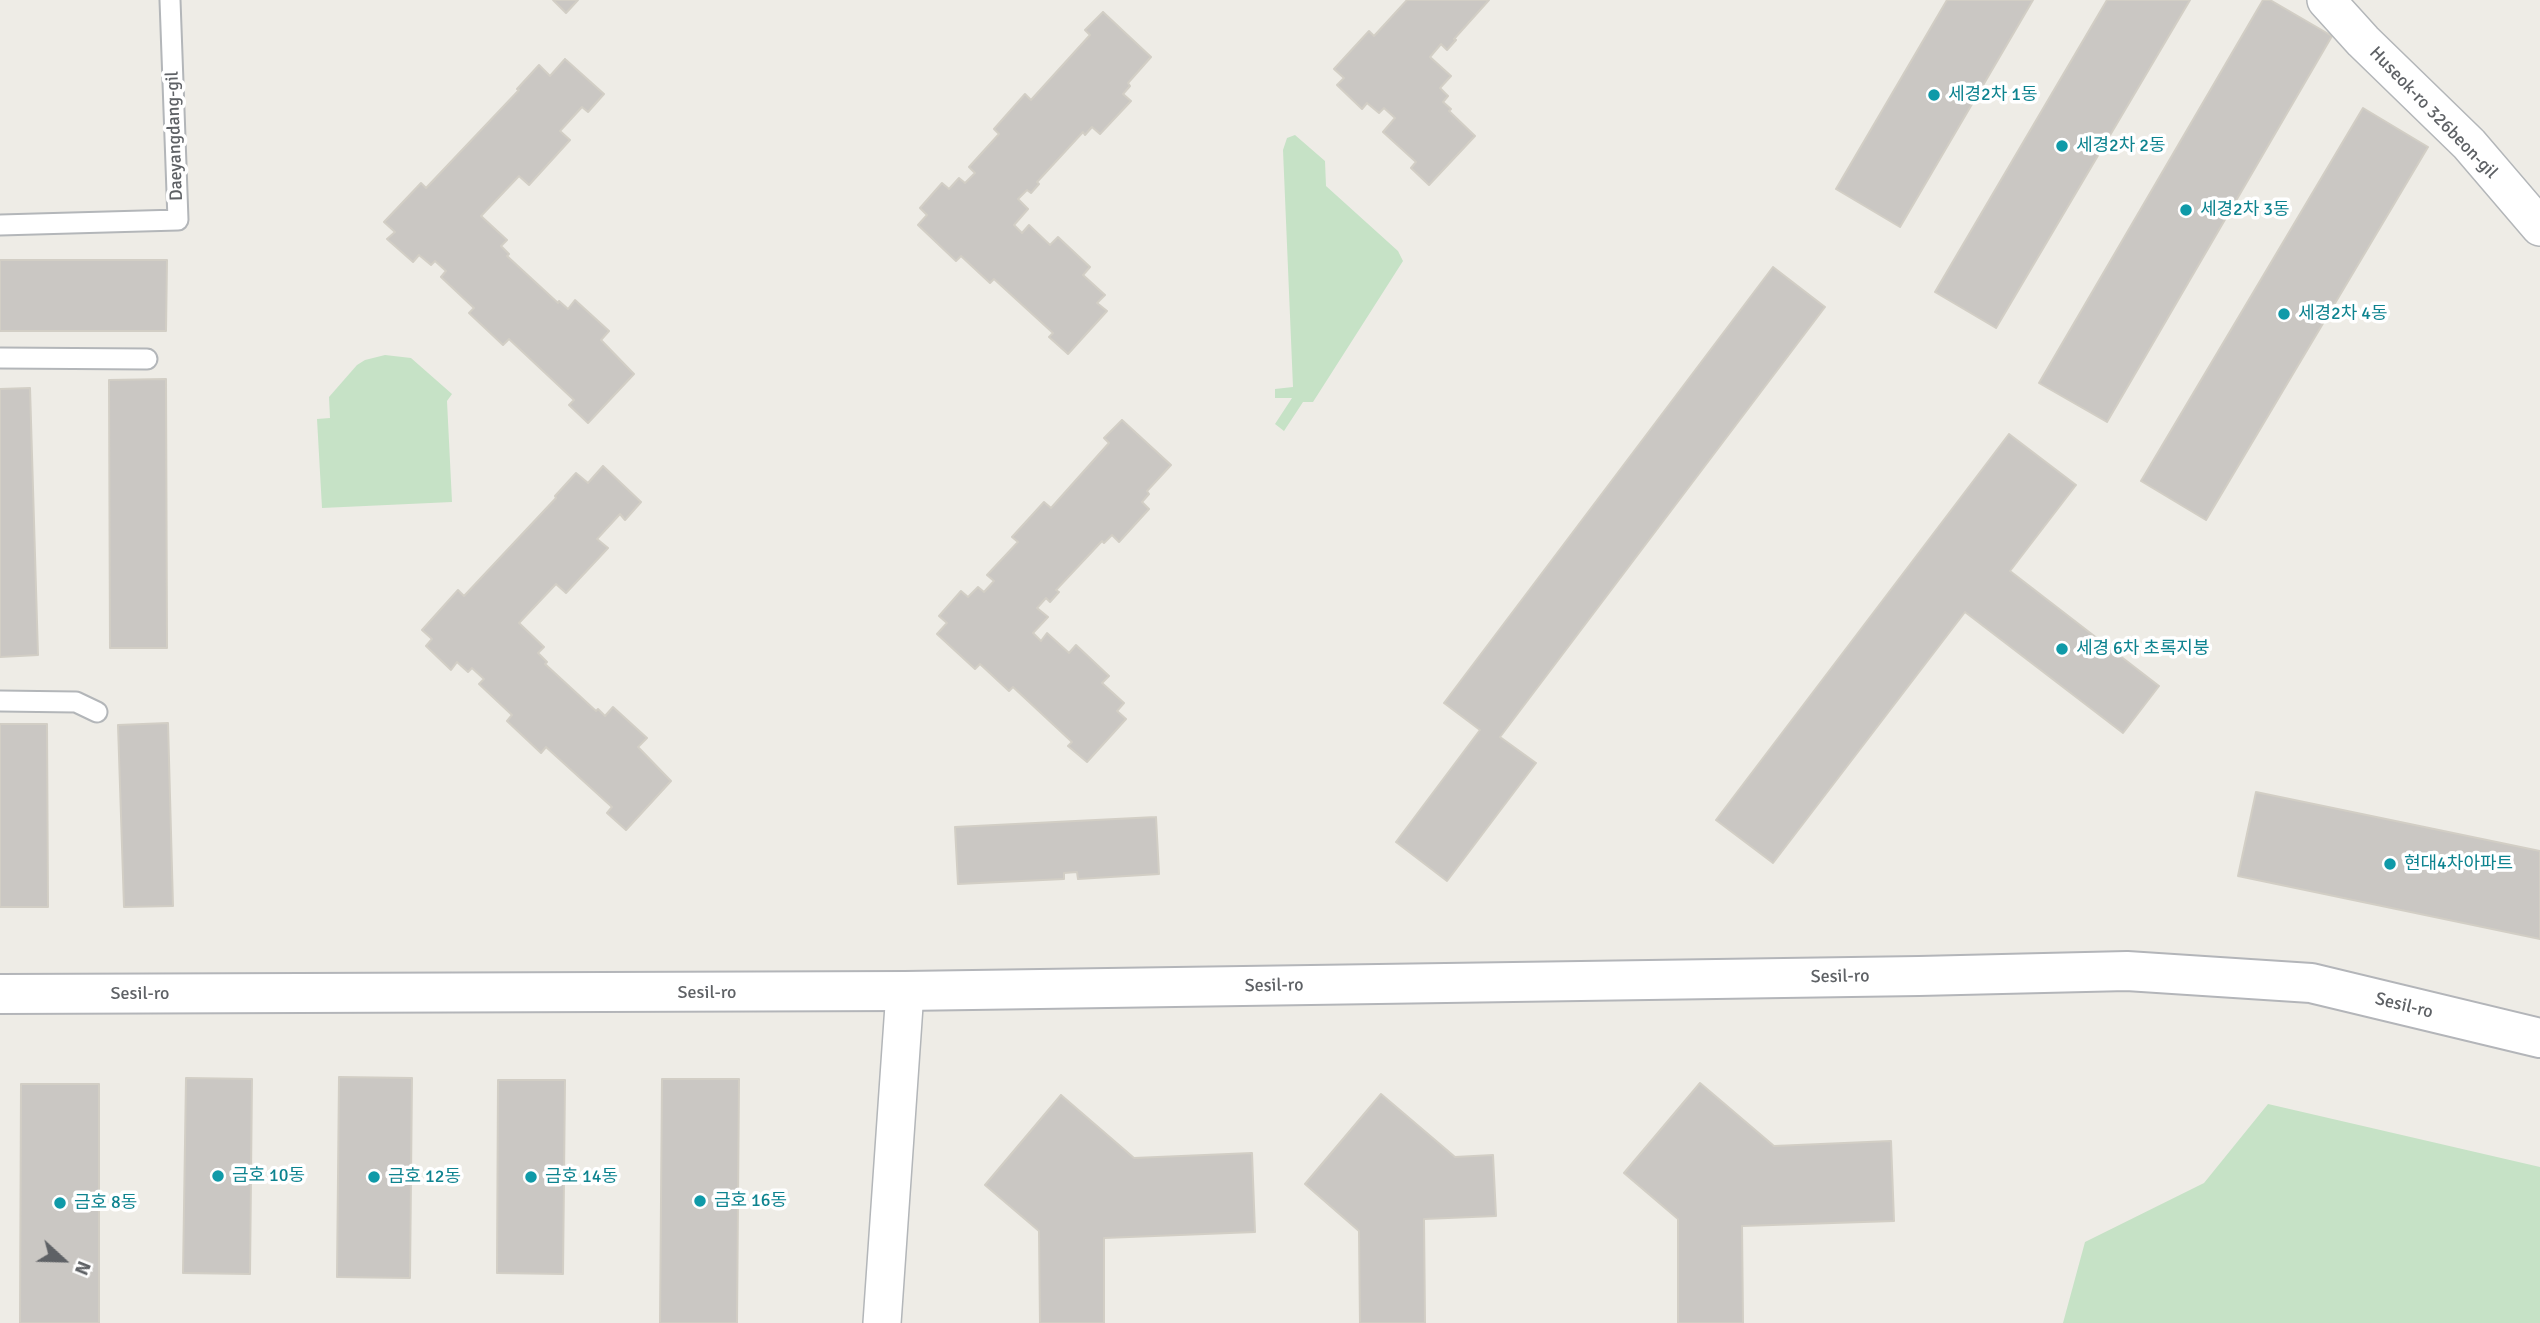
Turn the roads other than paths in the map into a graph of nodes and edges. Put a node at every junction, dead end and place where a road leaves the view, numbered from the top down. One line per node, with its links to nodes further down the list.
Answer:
1 (170, 0): 3 (lane, Daeyangdang-gil)
2 (2326, 0): 4 (street, Huseok-ro 326beon-gil)
3 (0, 225)
4 (2540, 226)
5 (0, 358): 6 (lane)
6 (147, 359)
7 (0, 701): 8 (lane)
8 (97, 712)
9 (905, 991): 10 (street, Sesil-ro); 11 (street, Sesil-ro); 12 (street)
10 (0, 994)
11 (2540, 1038)
12 (882, 1323)

